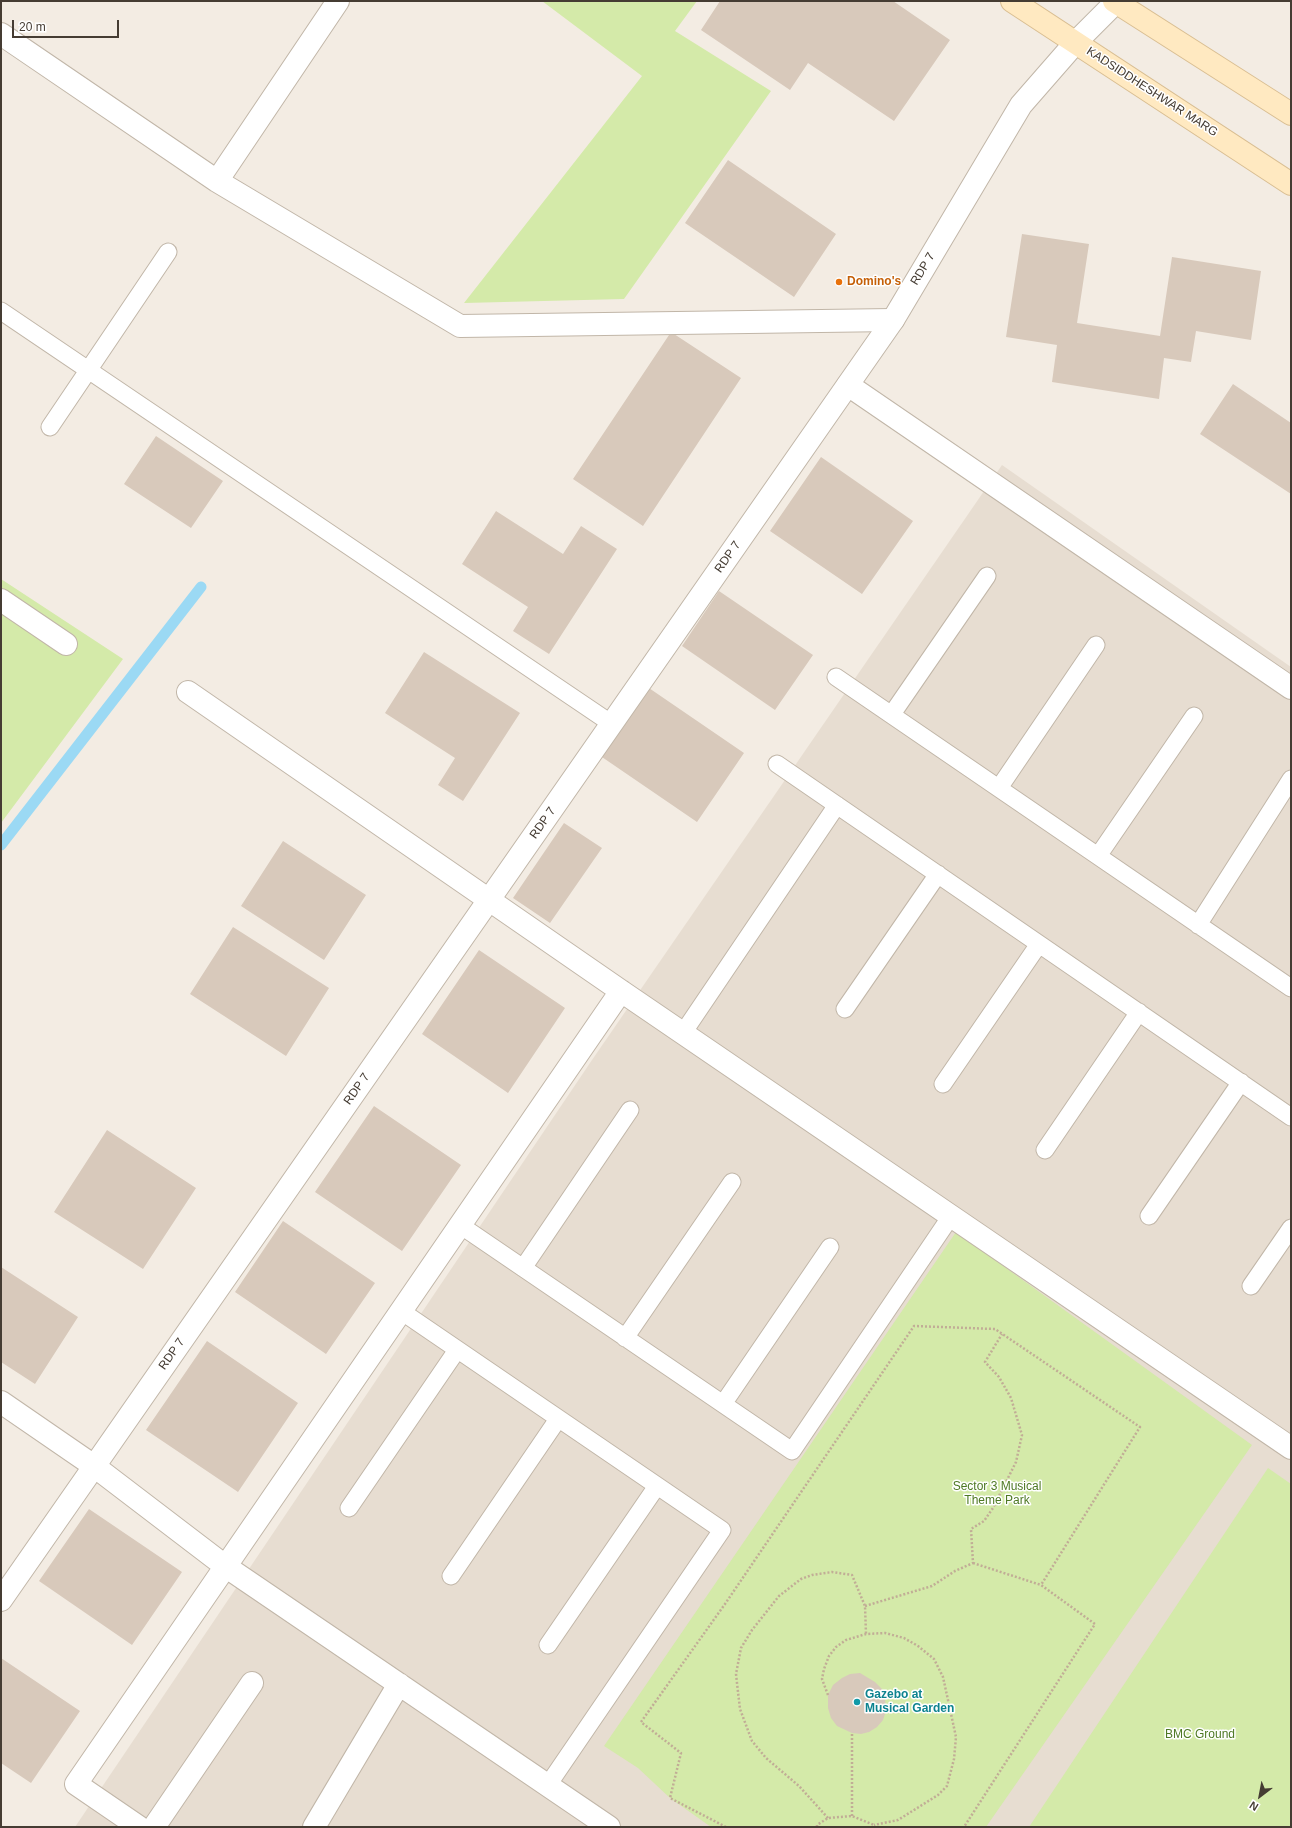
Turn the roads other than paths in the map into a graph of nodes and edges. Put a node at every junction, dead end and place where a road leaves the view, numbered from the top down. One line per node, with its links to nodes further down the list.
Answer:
1 (338, 1): 7 (street)
2 (1012, 1): 5 (main road, KADSIDDHESHWAR MARG)
3 (1116, 1): 5 (street, RDP 7); 6 (main road)
4 (1, 34): 7 (street)
5 (1076, 42): 8 (main road, KADSIDDHESHWAR MARG); 11 (street, RDP 7)
6 (1291, 114)
7 (217, 181): 11 (street)
8 (1291, 184)
9 (168, 252): 12 (lane)
10 (1, 311): 12 (lane)
11 (893, 320): 13 (street, RDP 7)
12 (88, 370): 14 (lane); 24 (lane)
13 (848, 385): 20 (street); 24 (street, RDP 7)
14 (50, 427)
15 (987, 576): 22 (lane)
16 (1, 600): 17 (street)
17 (66, 644)
18 (1096, 645): 27 (lane)
19 (836, 677): 22 (lane)
20 (1291, 688)
21 (188, 692): 31 (street)
22 (892, 714): 27 (lane)
23 (1194, 716): 29 (lane)
24 (612, 724): 31 (street, RDP 7)
25 (777, 764): 28 (lane)
26 (1291, 779): 32 (lane)
27 (998, 788): 29 (lane)
28 (837, 805): 30 (lane); 38 (lane)
29 (1098, 856): 32 (lane)
30 (938, 874): 33 (lane); 36 (lane)
31 (490, 899): 35 (street); 59 (street, RDP 7)
32 (1198, 925): 34 (lane)
33 (1039, 944): 37 (lane); 40 (lane)
34 (1291, 988)
35 (621, 991): 38 (street); 47 (street)
36 (845, 1010)
37 (1139, 1012): 39 (lane); 43 (lane)
38 (683, 1033): 45 (street)
39 (1241, 1082): 42 (lane); 46 (lane)
40 (943, 1084)
41 (630, 1110): 50 (lane)
42 (1291, 1117)
43 (1045, 1150)
44 (732, 1182): 53 (lane)
45 (951, 1216): 56 (lane); 58 (street)
46 (1149, 1216)
47 (460, 1225): 50 (lane); 52 (street)
48 (1291, 1228): 51 (lane)
49 (830, 1247): 56 (lane)
50 (523, 1268): 53 (lane)
51 (1251, 1286)
52 (401, 1311): 54 (lane); 62 (street)
53 (625, 1338): 56 (lane)
54 (457, 1350): 57 (lane); 61 (lane)
55 (1, 1402): 59 (street)
56 (723, 1404)
57 (558, 1419): 60 (lane); 63 (lane)
58 (1291, 1448)
59 (94, 1466): 62 (street); 64 (street, RDP 7)
60 (657, 1486): 65 (lane); 68 (lane)
61 (349, 1508)
62 (226, 1566): 67 (street); 69 (street)
63 (451, 1576)
64 (1, 1600)
65 (548, 1645)
66 (252, 1683): 70 (street)
67 (399, 1684): 68 (street); 71 (street)
68 (548, 1785): 72 (street)
69 (139, 1827)
70 (154, 1827)
71 (314, 1827)
72 (609, 1827)

